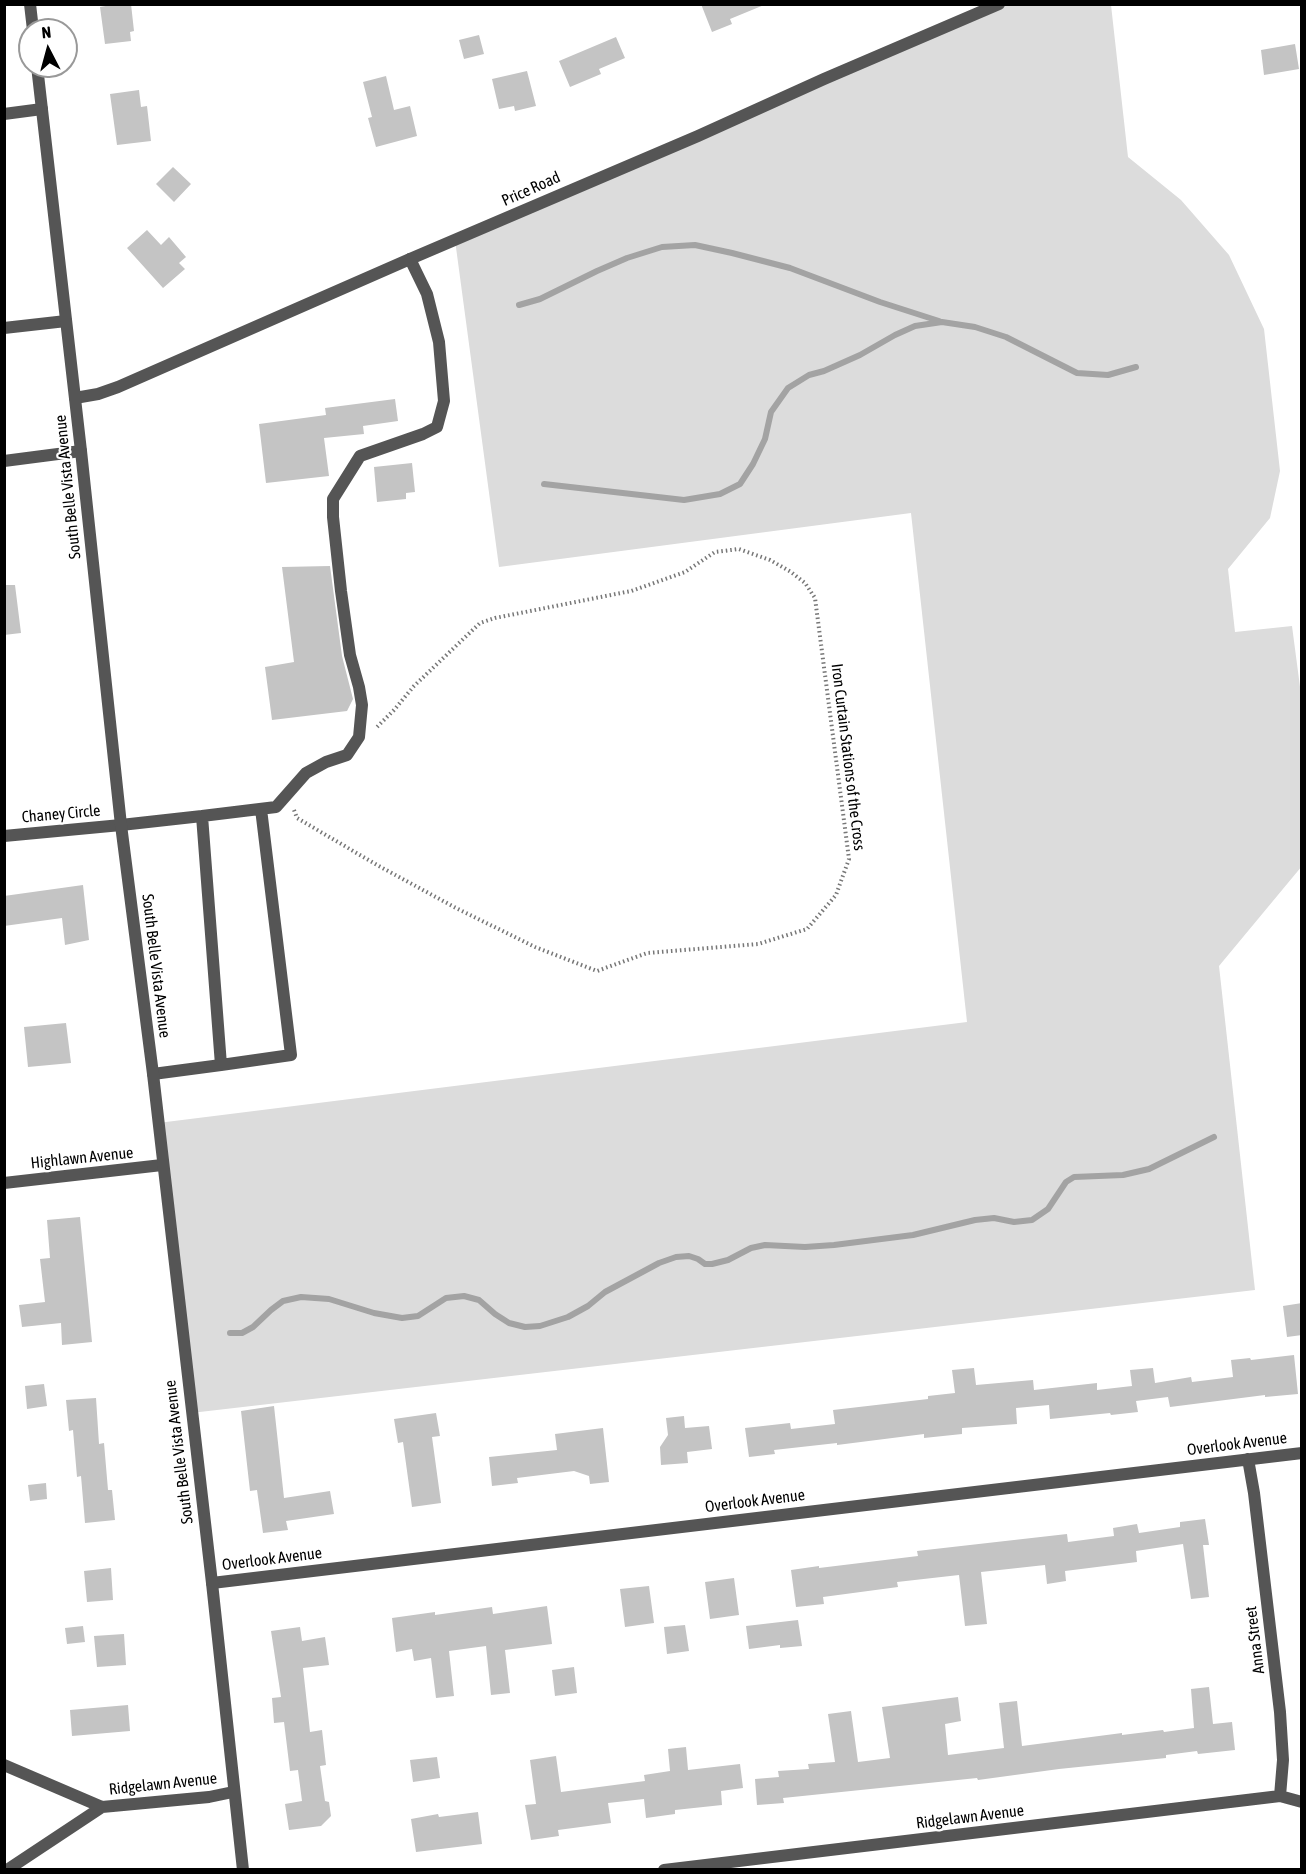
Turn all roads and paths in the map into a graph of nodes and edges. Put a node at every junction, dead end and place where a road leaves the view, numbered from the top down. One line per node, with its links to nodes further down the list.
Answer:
1 (999, 4): 5 (street, Price Road)
2 (38, 78): 3 (street, South Belle Vista Avenue)
3 (42, 109): 4 (street); 6 (street, South Belle Vista Avenue)
4 (4, 114)
5 (410, 259): 8 (street, Price Road); 11 (street)
6 (66, 321): 7 (street); 8 (street, South Belle Vista Avenue)
7 (4, 328)
8 (75, 398): 9 (street, South Belle Vista Avenue)
9 (81, 451): 10 (street); 15 (street, South Belle Vista Avenue)
10 (4, 461)
11 (359, 737): 12 (street); 12 (path, Iron Curtain Stations of the Cross)
12 (288, 792): 13 (street)
13 (261, 809): 14 (street, Chaney Circle); 17 (street)
14 (202, 816): 15 (street, Chaney Circle); 17 (street)
15 (121, 825): 16 (street, Chaney Circle); 18 (street, South Belle Vista Avenue)
16 (4, 836)
17 (221, 1065): 18 (street)
18 (153, 1074): 19 (street, South Belle Vista Avenue)
19 (162, 1165): 20 (street, Highlawn Avenue); 23 (street, South Belle Vista Avenue)
20 (4, 1183)
21 (1302, 1453): 22 (street, Overlook Avenue)
22 (1248, 1459): 23 (street, Overlook Avenue); 26 (street, Anna Street)
23 (212, 1582): 25 (street, South Belle Vista Avenue)
24 (4, 1765): 28 (street)
25 (233, 1792): 28 (street, Ridgelawn Avenue); 30 (street, South Belle Vista Avenue)
26 (1280, 1796): 27 (street); 31 (street, Ridgelawn Avenue)
27 (1302, 1802)
28 (102, 1807): 29 (street, Ridgelawn Avenue)
29 (7, 1869)
30 (243, 1869)
31 (664, 1869)

